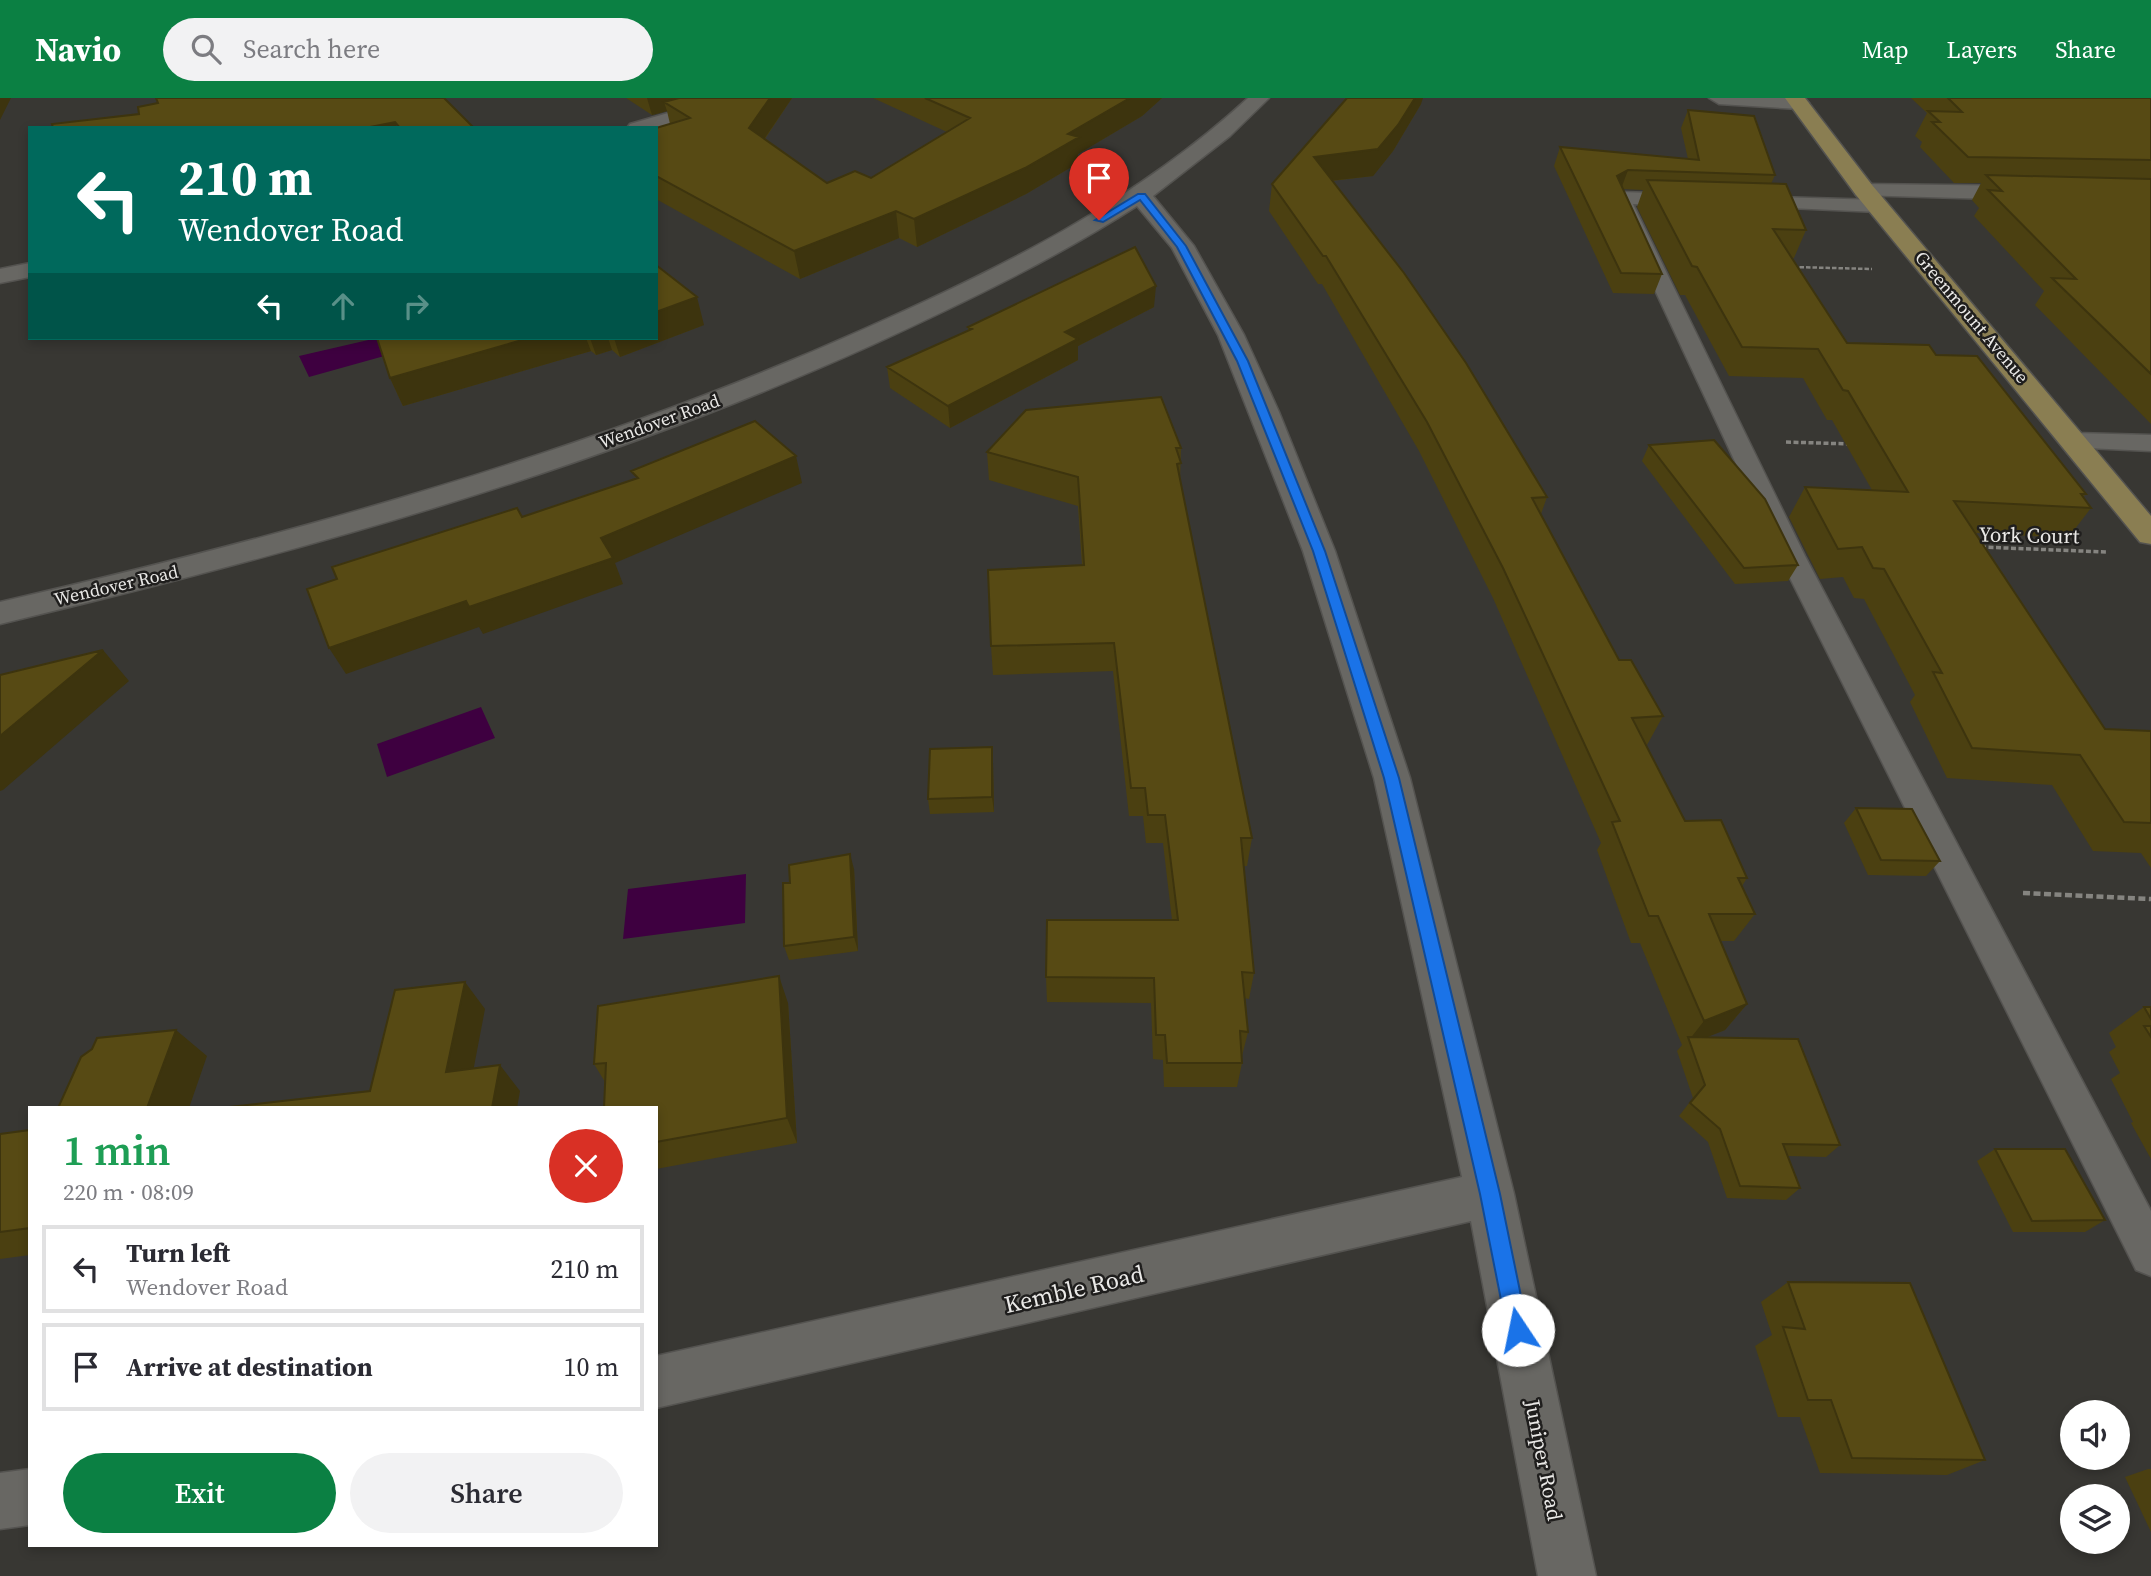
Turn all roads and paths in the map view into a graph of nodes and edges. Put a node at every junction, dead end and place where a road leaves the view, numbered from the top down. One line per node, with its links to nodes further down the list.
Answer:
1 (741, 98): 5 (street)
2 (1259, 98): 7 (street, Wendover Road)
3 (1719, 98): 4 (street)
4 (1797, 101): 8 (main road, Greenmount Avenue)
5 (644, 126)
6 (2056, 193): 8 (street)
7 (1141, 196): 20 (street, Wendover Road); 23 (street, Juniper Road)
8 (1871, 198): 13 (lane); 14 (main road, Greenmount Avenue)
9 (1785, 267): 11 (path)
10 (28, 270): 12 (street)
11 (1881, 270)
12 (0, 276)
13 (1737, 441): 16 (path); 21 (lane)
14 (2075, 441): 15 (street); 17 (main road, Greenmount Avenue)
15 (2151, 443)
16 (1859, 444)
17 (2151, 535)
18 (1969, 547): 19 (path, York Court)
19 (2115, 553)
20 (0, 613)
21 (1964, 891): 22 (path); 24 (lane)
22 (2151, 899)
23 (1490, 1194): 25 (street, Kemble Road); 28 (street, Juniper Road)
24 (2151, 1255)
25 (658, 1382)
26 (28, 1497): 27 (street)
27 (0, 1501)
28 (1567, 1576)

